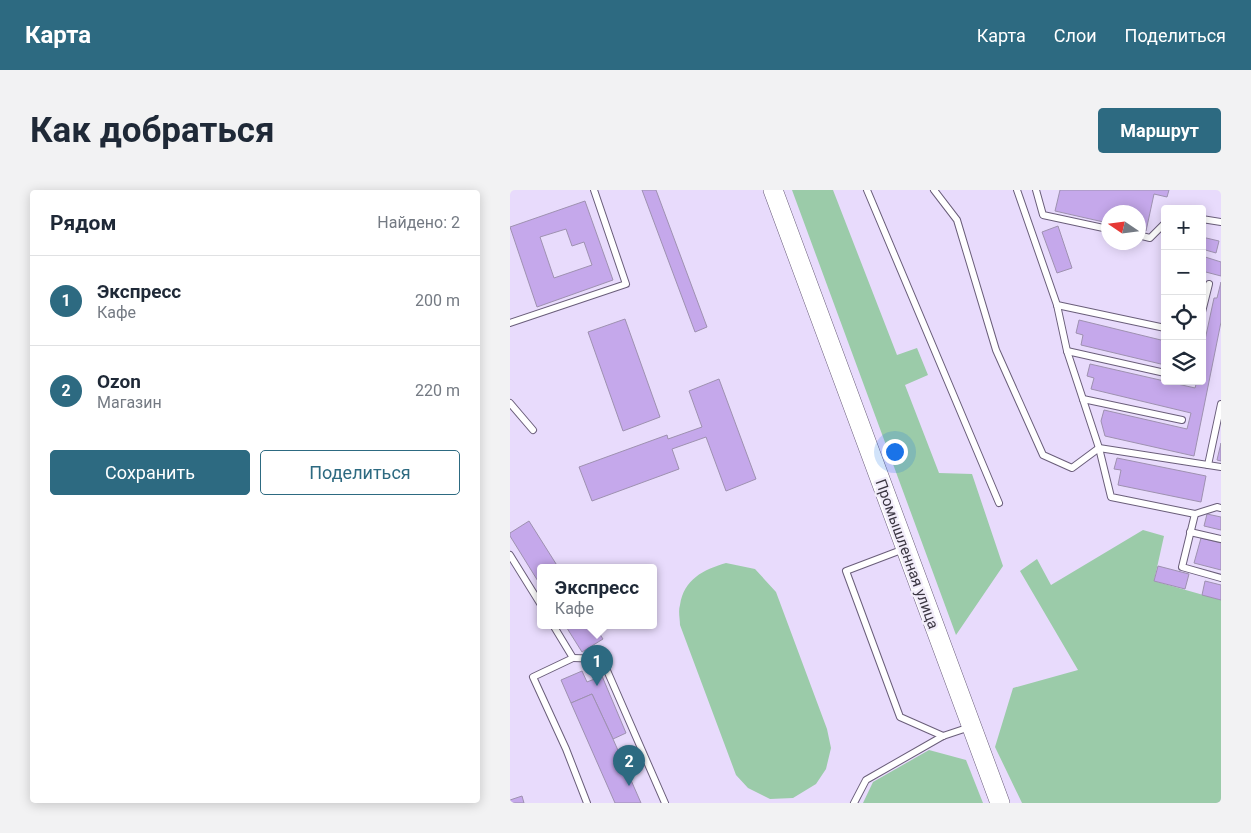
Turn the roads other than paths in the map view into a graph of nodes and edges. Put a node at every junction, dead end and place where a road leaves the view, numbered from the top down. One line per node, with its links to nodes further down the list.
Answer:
1 (594, 190): 15 (lane)
2 (773, 190): 32 (street, Промышленная улица)
3 (867, 190): 27 (lane)
4 (934, 190): 24 (lane)
5 (1017, 190): 14 (lane)
6 (1036, 190): 10 (lane)
7 (1206, 220): 8 (lane)
8 (1221, 222)
9 (1161, 227): 11 (lane)
10 (1101, 228)
11 (1146, 237)
12 (1209, 284): 13 (lane)
13 (1206, 296)
14 (1056, 305): 16 (lane); 17 (lane)
15 (510, 323)
16 (1161, 327)
17 (1067, 351): 18 (lane); 19 (lane)
18 (1161, 372)
19 (1083, 399): 22 (lane); 24 (lane)
20 (510, 403): 23 (lane)
21 (1221, 404): 25 (lane)
22 (1182, 420)
23 (533, 430)
24 (1100, 448): 25 (lane); 29 (lane)
25 (1208, 465): 26 (lane)
26 (1221, 467)
27 (999, 503)
28 (1221, 508): 29 (lane)
29 (1195, 514): 30 (lane)
30 (1190, 532): 31 (lane); 34 (lane)
31 (1221, 539)
32 (905, 549): 38 (street, Промышленная улица); 39 (lane)
33 (510, 555): 35 (lane)
34 (1221, 578)
35 (537, 599)
36 (555, 629): 37 (lane)
37 (573, 658): 41 (lane); 42 (lane)
38 (971, 727): 39 (lane); 40 (street, Промышленная улица)
39 (943, 736): 43 (lane)
40 (991, 776): 44 (street, Промышленная улица); 45 (street, Промышленная улица)
41 (587, 803)
42 (665, 803)
43 (854, 803)
44 (1000, 803)
45 (1009, 803)

